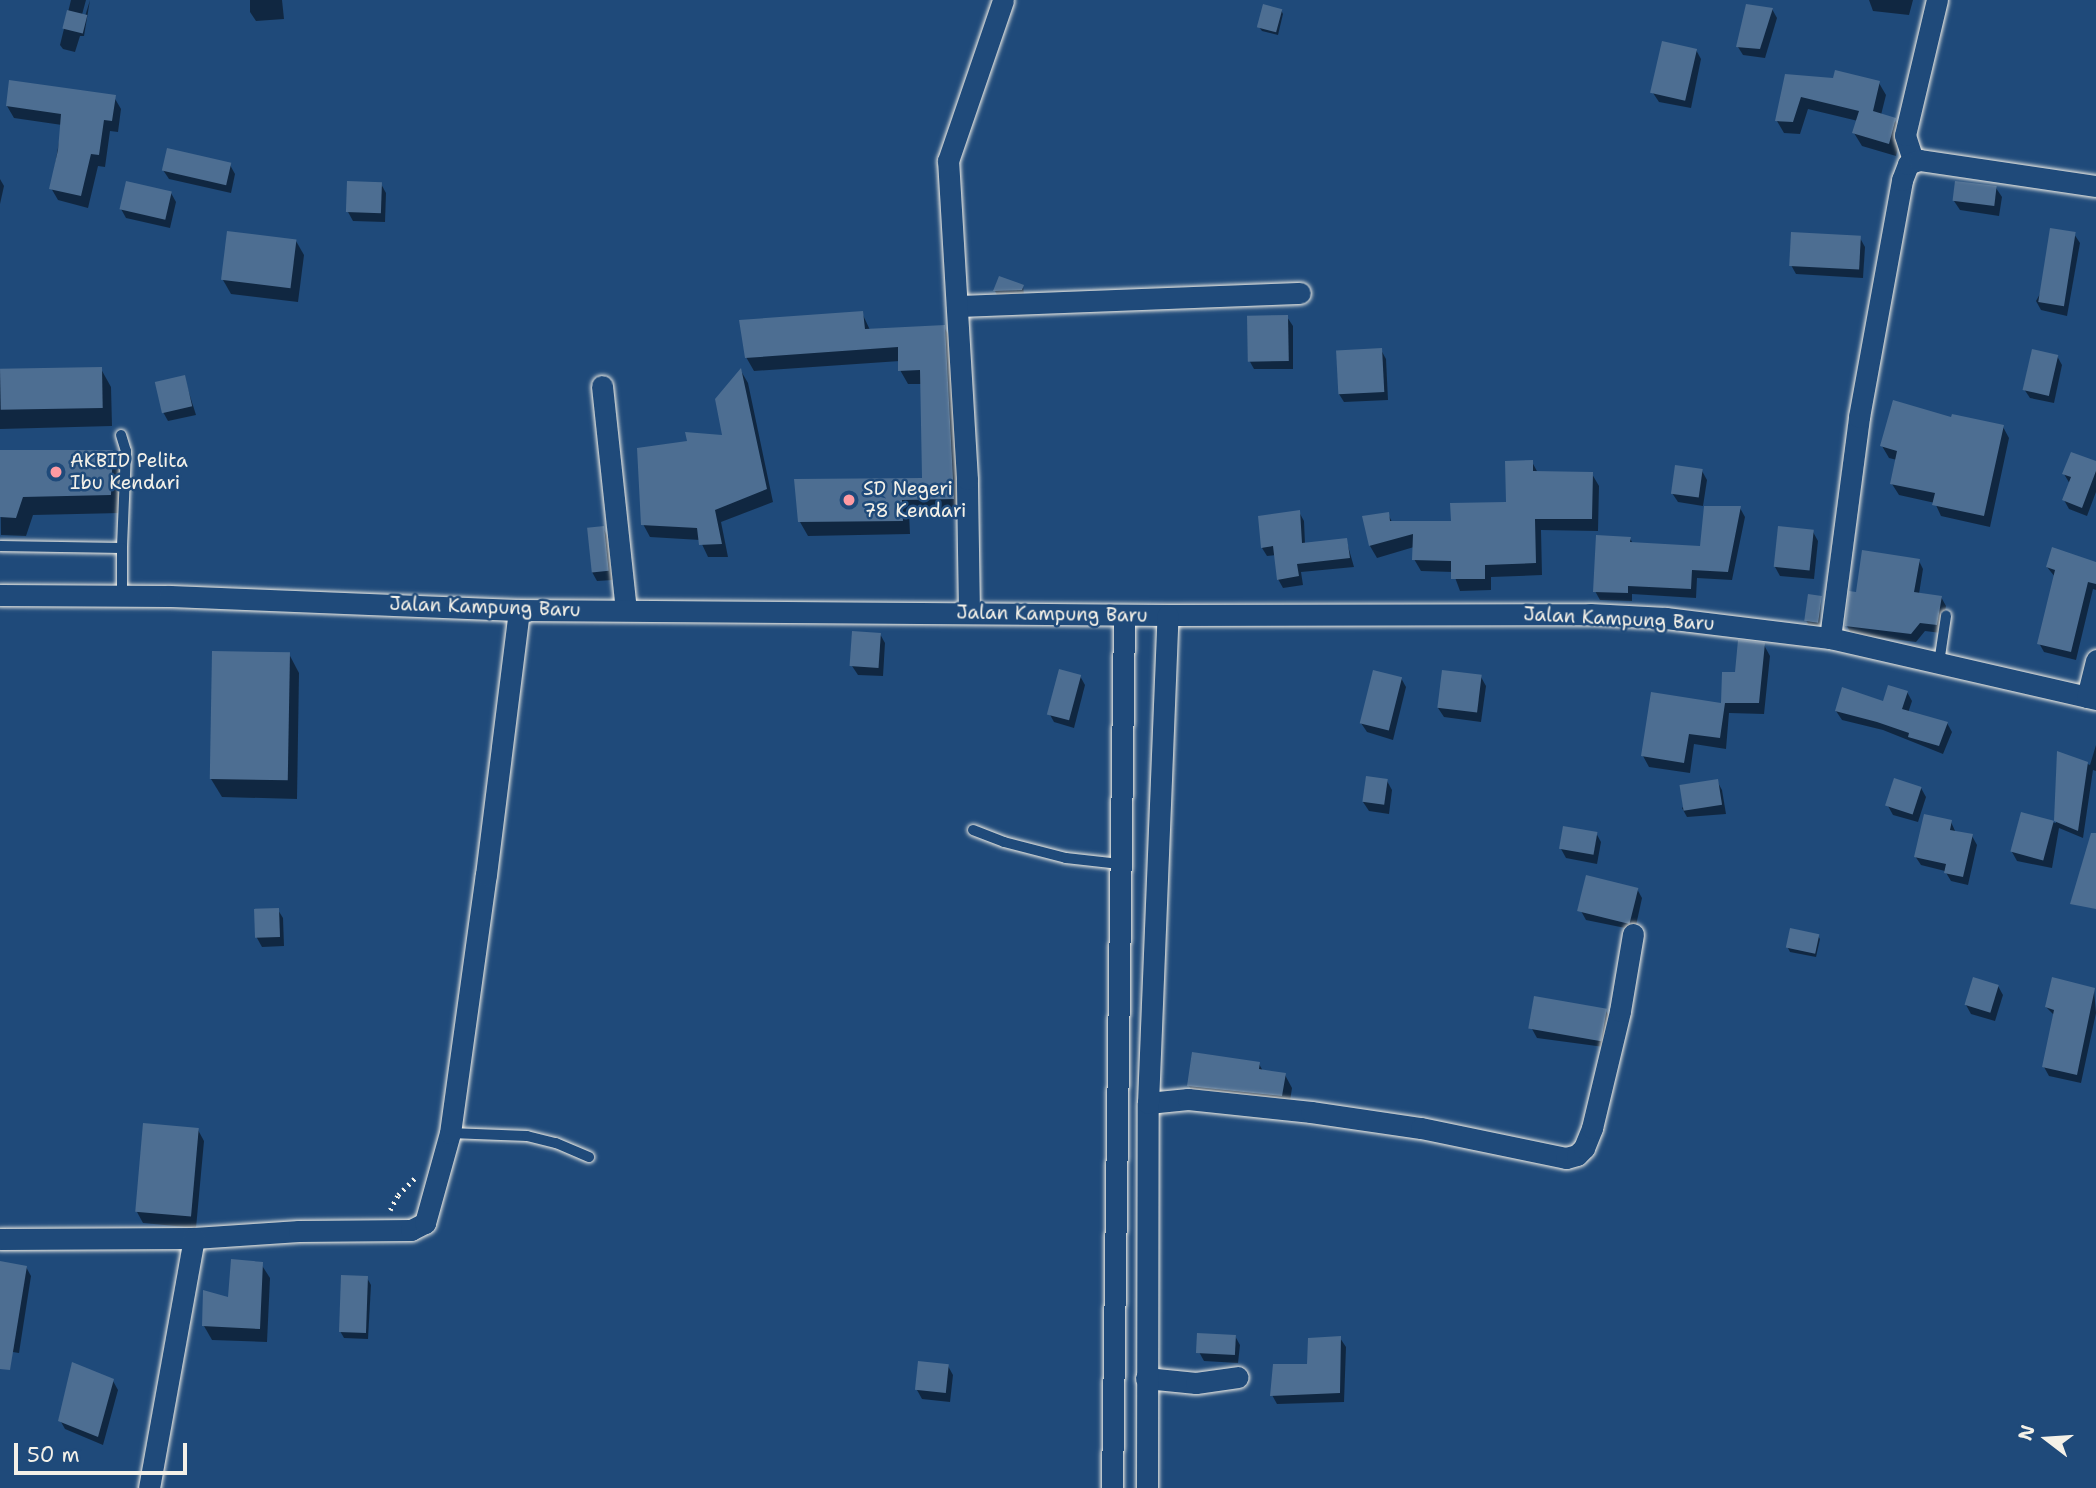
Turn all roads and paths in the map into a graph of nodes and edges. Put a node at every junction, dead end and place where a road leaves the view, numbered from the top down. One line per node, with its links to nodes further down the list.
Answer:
1 (1003, 0): 6 (street)
2 (1937, 0): 3 (street)
3 (1913, 160): 4 (street); 19 (street)
4 (2096, 186)
5 (1300, 293): 6 (street)
6 (957, 306): 15 (street)
7 (602, 386): 14 (street)
8 (121, 435): 10 (lane)
9 (0, 546): 10 (lane)
10 (122, 548): 12 (lane)
11 (0, 595): 12 (street, Jalan Kampung Baru)
12 (122, 595): 13 (street, Jalan Kampung Baru)
13 (519, 610): 14 (street, Jalan Kampung Baru); 27 (street)
14 (626, 610): 15 (street, Jalan Kampung Baru)
15 (970, 613): 16 (street, Jalan Kampung Baru)
16 (1124, 615): 17 (street, Jalan Kampung Baru); 24 (street)
17 (1168, 615): 19 (street, Jalan Kampung Baru); 26 (street)
18 (1946, 616): 21 (lane)
19 (1829, 638): 21 (street, Jalan Kampung Baru)
20 (2096, 660): 22 (street)
21 (1939, 663): 22 (street, Jalan Kampung Baru)
22 (2091, 698)
23 (973, 830): 24 (lane)
24 (1120, 864): 36 (street)
25 (1633, 934): 26 (street)
26 (1148, 1103): 34 (street)
27 (450, 1133): 28 (lane); 29 (street)
28 (589, 1157)
29 (441, 1162): 30 (path); 30 (street)
30 (374, 1229): 31 (street)
31 (194, 1238): 32 (street); 35 (street)
32 (0, 1239)
33 (1238, 1377): 34 (street)
34 (1146, 1378): 37 (street)
35 (149, 1488)
36 (1112, 1488)
37 (1147, 1488)

